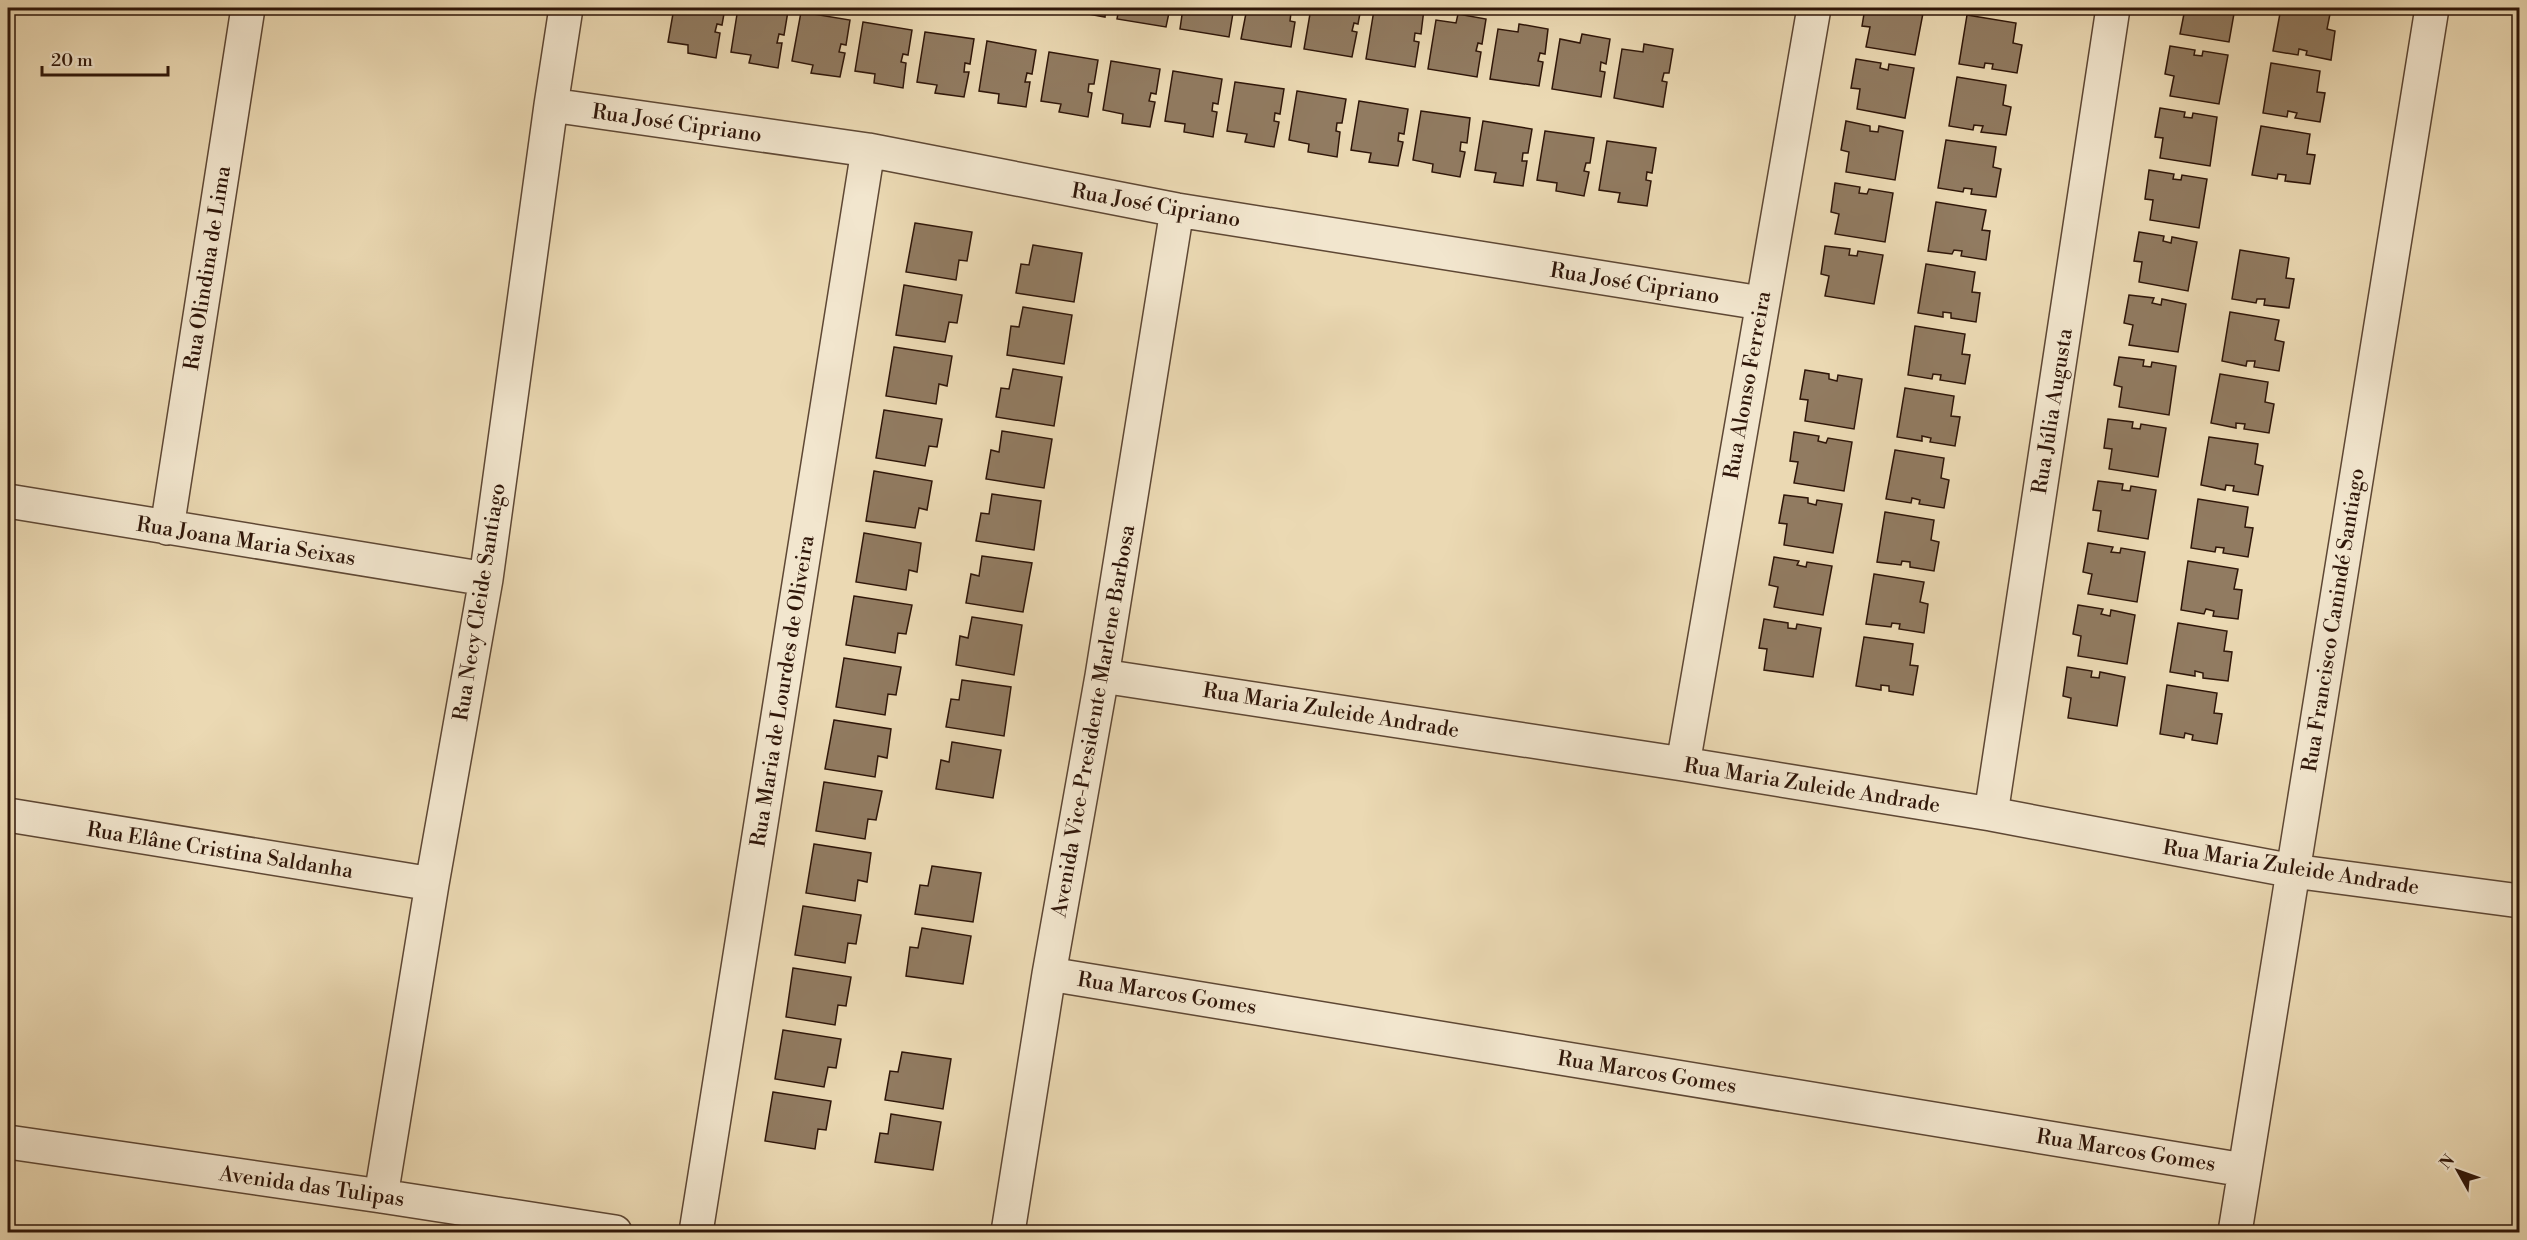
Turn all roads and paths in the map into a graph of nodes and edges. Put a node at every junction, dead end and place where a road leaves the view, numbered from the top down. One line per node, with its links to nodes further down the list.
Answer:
1 (248, 8): 11 (street, Rua Olindina de Lima)
2 (566, 8): 6 (street, Rua Necy Cleide Santiago)
3 (1814, 8): 9 (street, Rua Alonso Ferreira)
4 (2113, 8): 15 (street, Rua Júlia Augusta)
5 (2432, 8): 17 (street, Rua Francisco Canindé Santiago)
6 (550, 105): 7 (street, Rua José Cipriano); 12 (street, Rua Necy Cleide Santiago)
7 (868, 150): 8 (street, Rua José Cipriano); 25 (street, Rua Maria de Lourdes de Oliveira)
8 (1177, 210): 9 (street, Rua José Cipriano); 13 (street, Avenida Vice-Presidente Marlene Barbosa)
9 (1761, 303): 14 (street, Rua Alonso Ferreira)
10 (8, 501): 11 (street, Rua Joana Maria Seixas)
11 (166, 528): 12 (street, Rua Joana Maria Seixas)
12 (486, 579): 18 (street, Rua Necy Cleide Santiago)
13 (1102, 676): 14 (street, Rua Maria Zuleide Andrade); 20 (street, Avenida Vice-Presidente Marlene Barbosa)
14 (1683, 764): 15 (street, Rua Maria Zuleide Andrade)
15 (1991, 814): 17 (street, Rua Maria Zuleide Andrade)
16 (8, 815): 18 (street, Rua Elâne Cristina Saldanha)
17 (2293, 871): 19 (street, Rua Maria Zuleide Andrade); 22 (street, Rua Francisco Canindé Santiago)
18 (432, 884): 23 (street, Rua Necy Cleide Santiago)
19 (2520, 901)
20 (1049, 974): 22 (street, Rua Marcos Gomes); 26 (street, Avenida Vice-Presidente Marlene Barbosa)
21 (8, 1142): 23 (street, Avenida das Tulipas)
22 (2244, 1170): 27 (street, Rua Francisco Canindé Santiago)
23 (381, 1196): 24 (street, Avenida das Tulipas)
24 (615, 1233)
25 (696, 1233)
26 (1008, 1233)
27 (2235, 1233)

